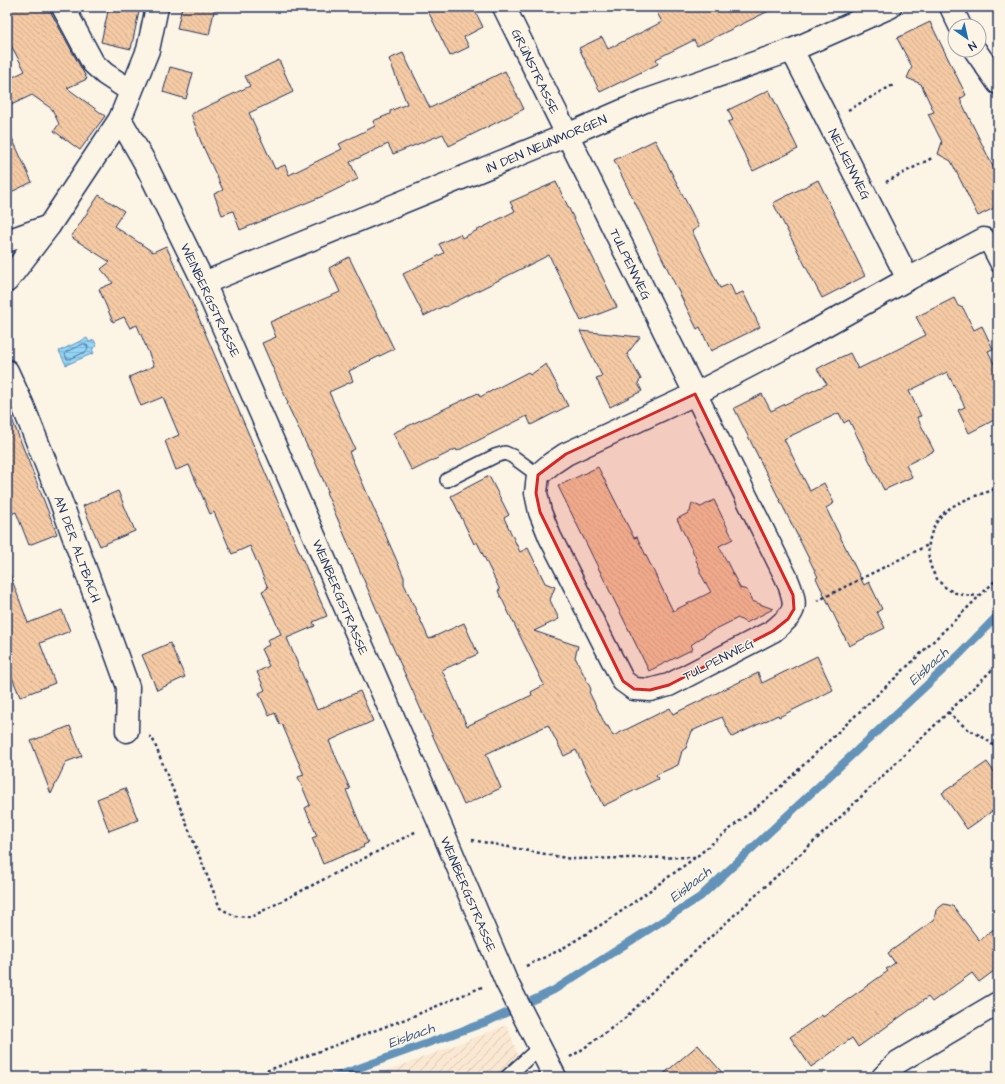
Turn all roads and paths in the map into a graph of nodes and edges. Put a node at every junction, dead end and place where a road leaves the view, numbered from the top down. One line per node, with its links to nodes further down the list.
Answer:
1 (63, 7): 11 (street)
2 (157, 7): 11 (street)
3 (504, 7): 14 (street, GRÜNSTRASSE)
4 (890, 7): 7 (street, IN DEN NEUNMORGEN)
5 (951, 7): 6 (street)
6 (956, 18)
7 (792, 50): 13 (street, NELKENWEG); 14 (street, IN DEN NEUNMORGEN)
8 (981, 58): 9 (street)
9 (998, 83)
10 (895, 84): 13 (path)
11 (131, 91): 12 (street)
12 (120, 119): 17 (street); 23 (street, WEINBERGSTRASSE)
13 (828, 120): 16 (street, NELKENWEG)
14 (567, 135): 23 (street, IN DEN NEUNMORGEN); 25 (street, TULPENWEG)
15 (932, 158): 16 (path)
16 (864, 193): 21 (street, NELKENWEG)
17 (49, 226): 19 (street); 22 (street)
18 (984, 239): 20 (lane); 21 (street)
19 (7, 240)
20 (998, 266)
21 (908, 279): 25 (street)
22 (7, 280)
23 (204, 283): 37 (street, WEINBERGSTRASSE)
24 (7, 371): 35 (street, AN DER ALTBACH)
25 (695, 394): 26 (street); 32 (street, TULPENWEG)
26 (538, 475): 27 (lane); 32 (street, TULPENWEG)
27 (447, 480)
28 (998, 488): 29 (path)
29 (928, 545): 31 (path); 32 (path)
30 (998, 578): 31 (path)
31 (981, 595): 38 (path)
32 (794, 609)
33 (998, 664): 34 (path)
34 (948, 712): 36 (path); 42 (path)
35 (128, 731): 37 (path)
36 (998, 751)
37 (441, 827): 38 (path); 39 (street, WEINBERGSTRASSE)
38 (696, 857): 39 (path)
39 (506, 979): 41 (street, WEINBERGSTRASSE); 43 (path)
40 (998, 1004): 45 (street)
41 (536, 1040): 42 (street, WEINBERGSTRASSE); 44 (lane)
42 (553, 1072)
43 (250, 1077)
44 (507, 1077)
45 (883, 1077)

